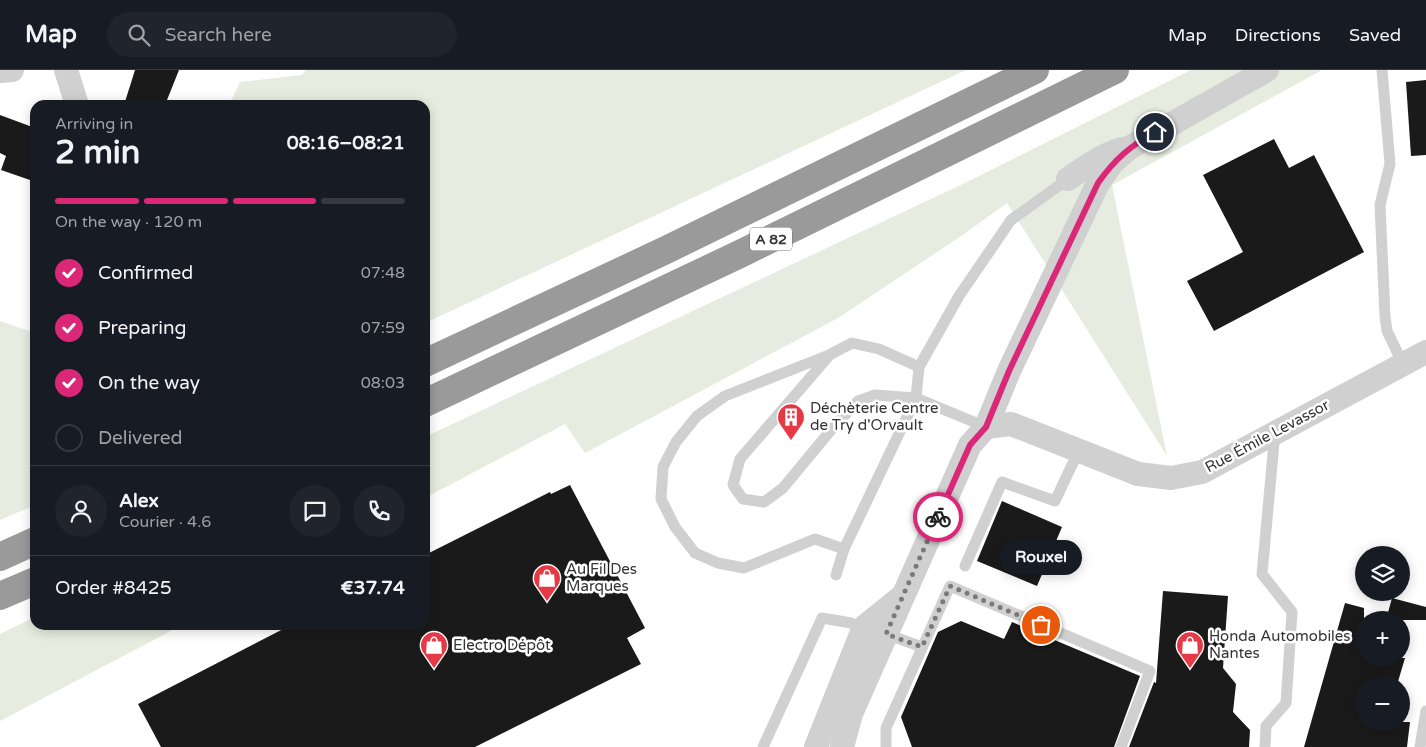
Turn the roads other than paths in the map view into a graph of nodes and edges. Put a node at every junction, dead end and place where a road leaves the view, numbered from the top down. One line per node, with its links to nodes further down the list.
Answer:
1 (12, 70): 7 (street)
2 (66, 70): 8 (street)
3 (1035, 70): 13 (highway, A 82)
4 (1115, 70): 17 (highway, A 82)
5 (1267, 70): 9 (street)
6 (1382, 70): 14 (lane)
7 (0, 71)
8 (75, 100)
9 (1128, 148): 10 (street); 18 (street)
10 (1068, 179): 15 (lane)
11 (1426, 352): 14 (street, Rue Émile Levassor)
12 (829, 355): 15 (lane); 16 (lane); 22 (lane)
13 (430, 361)
14 (1403, 364): 19 (street, Rue Émile Levassor)
15 (919, 367): 16 (lane)
16 (916, 398): 18 (lane); 22 (lane)
17 (430, 401)
18 (986, 427): 20 (street, Rue Émile Levassor); 27 (street)
19 (1275, 432): 20 (street, Rue Émile Levassor); 38 (lane)
20 (1080, 450): 24 (lane)
21 (30, 543): 23 (highway)
22 (844, 550): 25 (lane)
23 (0, 557)
24 (965, 566)
25 (836, 575)
26 (30, 583): 28 (highway)
27 (904, 595): 29 (street); 30 (street)
28 (0, 596)
29 (858, 625): 30 (street); 33 (lane); 34 (street)
30 (886, 634): 31 (lane); 35 (street)
31 (922, 647): 36 (lane); 37 (lane)
32 (1426, 711): 39 (lane)
33 (763, 747)
34 (816, 747)
35 (842, 747)
36 (886, 747)
37 (1121, 747)
38 (1265, 747)
39 (1420, 747)

